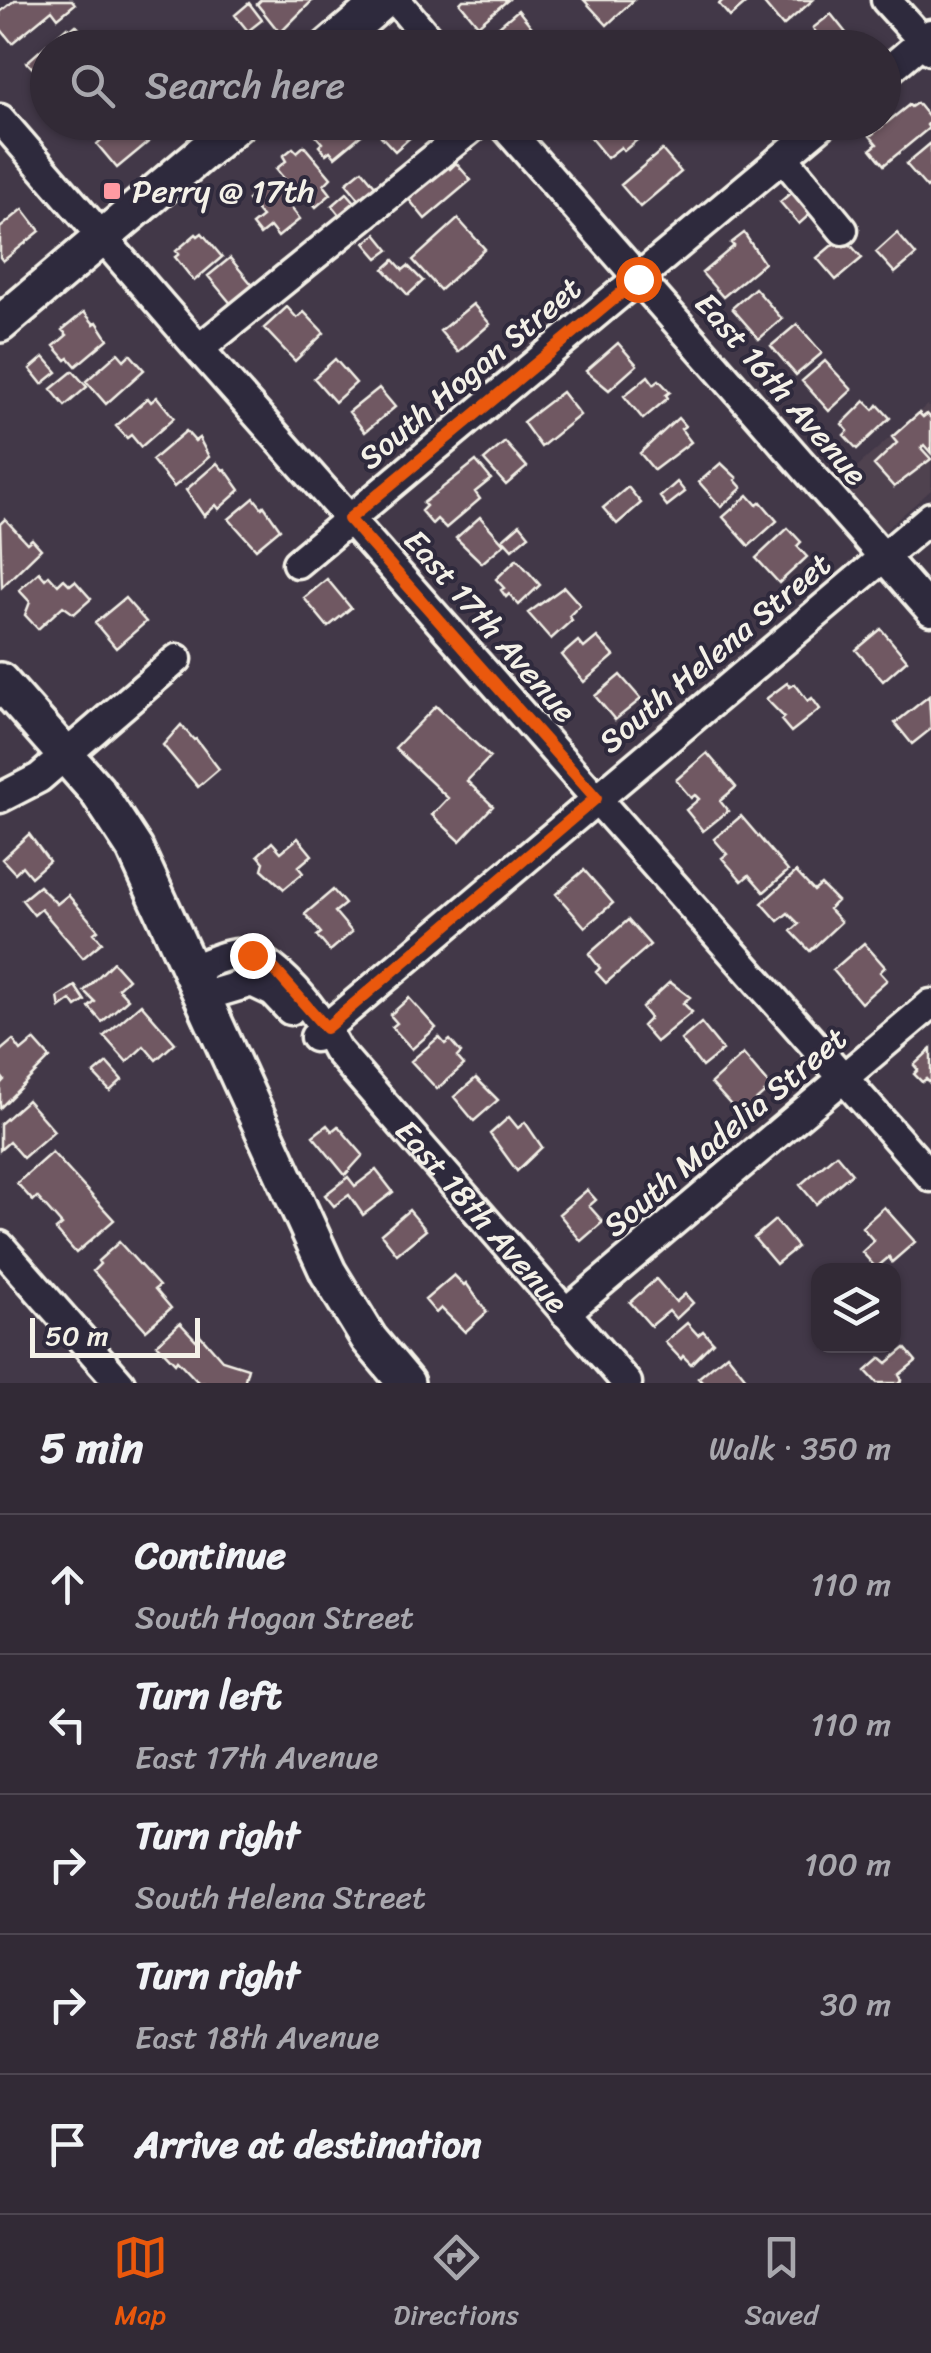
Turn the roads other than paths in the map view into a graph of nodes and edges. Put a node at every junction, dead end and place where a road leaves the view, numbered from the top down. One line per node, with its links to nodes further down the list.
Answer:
1 (384, 0): 4 (main road)
2 (396, 0): 5 (street)
3 (886, 0): 6 (street)
4 (349, 30)
5 (421, 30)
6 (928, 42): 7 (street)
7 (901, 62)
8 (0, 119): 15 (street, East 17th Avenue)
9 (218, 140): 15 (main road)
10 (457, 140): 18 (street)
11 (516, 140): 16 (street, East 16th Avenue)
12 (804, 140): 13 (street, South Hogan Street)
13 (784, 158): 14 (street); 16 (street, South Hogan Street)
14 (843, 230)
15 (102, 238): 17 (main road); 18 (street, East 17th Avenue)
16 (638, 279): 20 (street, South Hogan Street); 21 (street, East 16th Avenue)
17 (0, 324)
18 (198, 350): 20 (street, East 17th Avenue)
19 (931, 517): 21 (street, South Helena Street)
20 (349, 519): 22 (street, South Hogan Street); 28 (street, East 17th Avenue)
21 (883, 557): 23 (street, East 16th Avenue); 28 (street, South Helena Street)
22 (297, 563)
23 (931, 612)
24 (177, 659): 26 (street)
25 (0, 681): 26 (main road)
26 (65, 755): 27 (street); 29 (main road)
27 (0, 798)
28 (596, 798): 31 (street, South Helena Street); 32 (street, East 17th Avenue)
29 (198, 983): 31 (street, East 18th Avenue); 37 (main road)
30 (931, 1004): 32 (street, South Madelia Street)
31 (326, 1038): 35 (street, East 18th Avenue)
32 (843, 1077): 33 (street, East 17th Avenue); 35 (street, South Madelia Street)
33 (931, 1176)
34 (0, 1246): 36 (street)
35 (566, 1314): 38 (street, East 18th Avenue)
36 (120, 1383)
37 (406, 1383)
38 (627, 1383)

